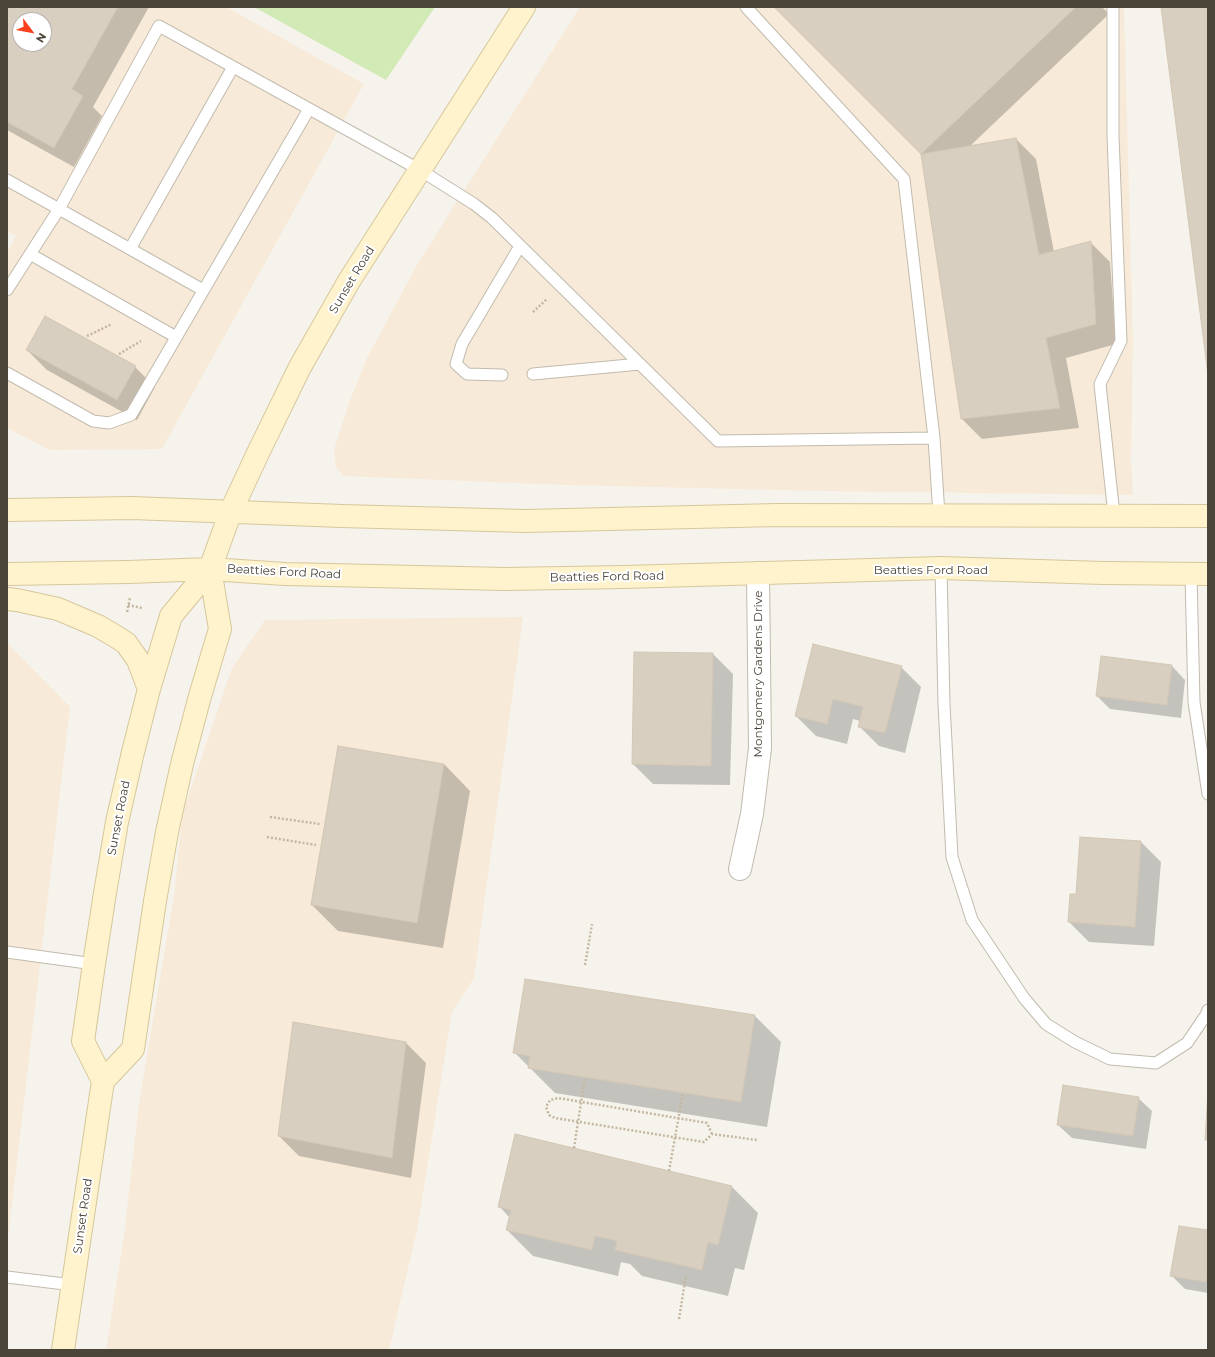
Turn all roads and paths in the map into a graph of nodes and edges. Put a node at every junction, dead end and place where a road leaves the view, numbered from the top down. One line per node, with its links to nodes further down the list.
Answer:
1 (524, 7): 6 (main road, Sunset Road)
2 (746, 7): 19 (lane)
3 (1113, 7): 23 (lane)
4 (233, 67): 5 (lane); 8 (lane); 10 (lane)
5 (308, 109): 6 (lane); 13 (lane)
6 (420, 170): 9 (lane); 21 (main road, Sunset Road)
7 (7, 180): 8 (lane)
8 (59, 209): 10 (lane); 11 (lane)
9 (520, 246): 15 (lane); 18 (lane)
10 (130, 248): 13 (lane)
11 (30, 254): 12 (lane); 14 (lane)
12 (7, 290)
13 (203, 290): 14 (lane)
14 (176, 337): 16 (lane)
15 (640, 364): 17 (lane); 19 (lane)
16 (7, 373)
17 (533, 374)
18 (502, 375)
19 (934, 438): 22 (lane)
20 (7, 510): 21 (main road)
21 (231, 511): 22 (main road); 26 (main road, Sunset Road)
22 (939, 514): 23 (main road)
23 (1114, 515): 24 (main road)
24 (1208, 516)
25 (941, 568): 27 (main road, Beatties Ford Road); 29 (main road, Beatties Ford Road); 46 (lane)
26 (210, 569): 27 (main road, Beatties Ford Road); 28 (main road, Beatties Ford Road); 35 (main road, Sunset Road); 48 (main road, Sunset Road)
27 (758, 573): 41 (street, Montgomery Gardens Drive)
28 (7, 574)
29 (1199, 574): 36 (lane)
30 (130, 593): 32 (path)
31 (7, 599): 35 (main road)
32 (128, 604): 33 (path); 34 (path)
33 (142, 608)
34 (125, 619)
35 (149, 689): 44 (main road, Sunset Road)
36 (1208, 794)
37 (270, 817): 38 (path)
38 (320, 824)
39 (267, 838): 40 (path)
40 (316, 845)
41 (740, 869)
42 (592, 924): 45 (path)
43 (7, 952): 44 (lane)
44 (94, 964): 48 (main road, Sunset Road)
45 (585, 965)
46 (1208, 1010)
47 (585, 1077): 50 (path)
48 (103, 1081): 60 (main road, Sunset Road)
49 (683, 1093): 51 (path)
50 (581, 1102): 51 (path); 52 (path); 52 (path)
51 (678, 1119): 53 (path); 54 (path)
52 (578, 1122): 54 (path); 56 (path)
53 (712, 1134): 54 (path); 55 (path)
54 (675, 1138): 57 (path)
55 (758, 1140)
56 (574, 1148)
57 (669, 1171)
58 (686, 1275): 61 (path)
59 (7, 1277): 60 (lane)
60 (73, 1285): 62 (main road, Sunset Road)
61 (679, 1319)
62 (63, 1350)

